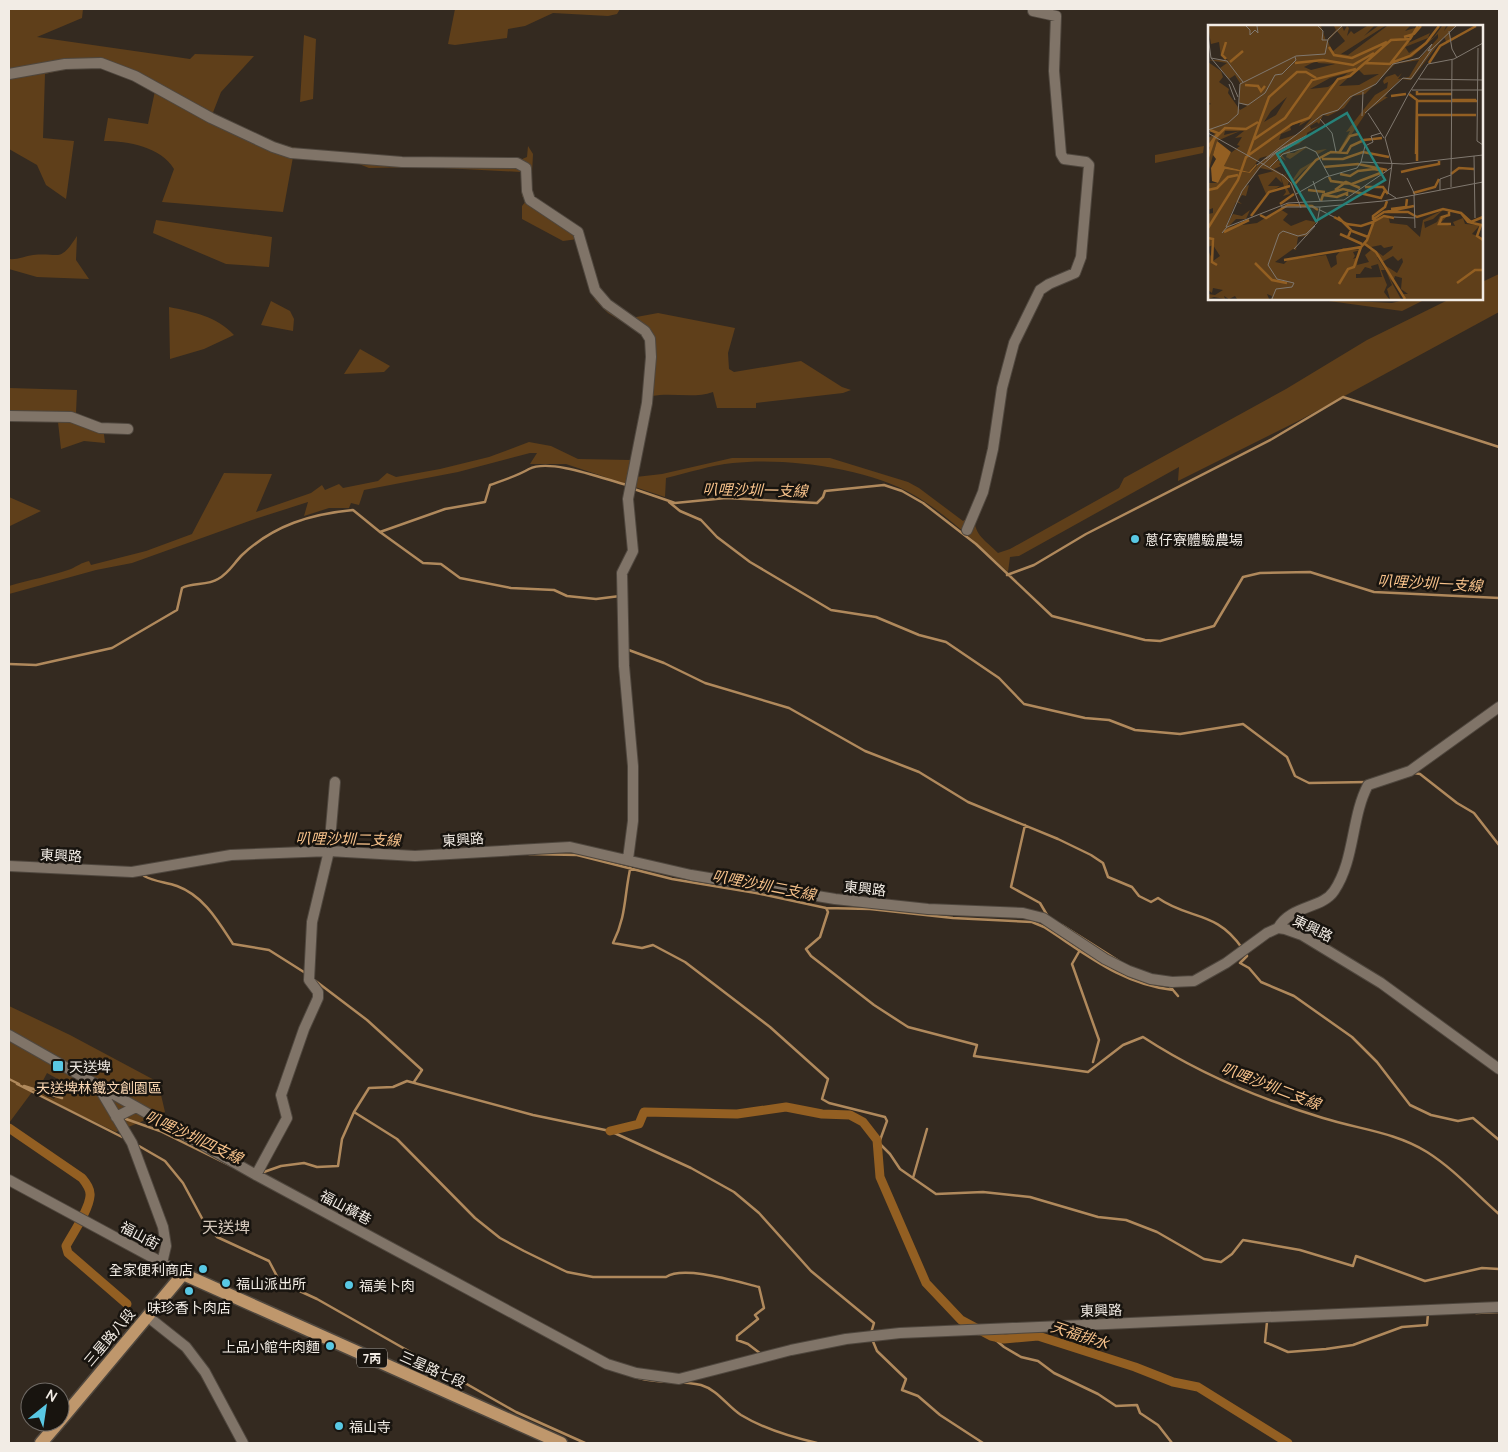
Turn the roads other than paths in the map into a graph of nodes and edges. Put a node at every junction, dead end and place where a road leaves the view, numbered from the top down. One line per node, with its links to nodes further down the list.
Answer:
1 (1034, 9): 5 (street)
2 (9, 74): 9 (street)
3 (9, 416): 4 (street)
4 (128, 429)
5 (967, 530)
6 (1499, 706): 11 (street)
7 (335, 782): 8 (street)
8 (329, 851): 9 (street, 東興路); 10 (street, 東興路); 17 (street)
9 (628, 859): 11 (street, 東興路)
10 (9, 866)
11 (1278, 928): 13 (street, 東興路)
12 (9, 1035): 14 (street, 福山橫巷)
13 (1499, 1069)
14 (98, 1086): 15 (street, 福山橫巷); 16 (street)
15 (136, 1107): 16 (street); 17 (street, 福山橫巷)
16 (116, 1117): 19 (street)
17 (256, 1175): 23 (street, 福山橫巷)
18 (9, 1180): 19 (street, 福山街)
19 (162, 1263): 20 (street, 福山街)
20 (183, 1274): 22 (main road, 三星路八段); 28 (main road, 三星路七段 / 7丙)
21 (1499, 1307): 23 (street, 東興路)
22 (147, 1316): 24 (main road, 三星路八段); 27 (street)
23 (679, 1379)
24 (70, 1409)
25 (50, 1432): 26 (main road, 三星路八段)
26 (41, 1443)
27 (243, 1443)
28 (561, 1443)

